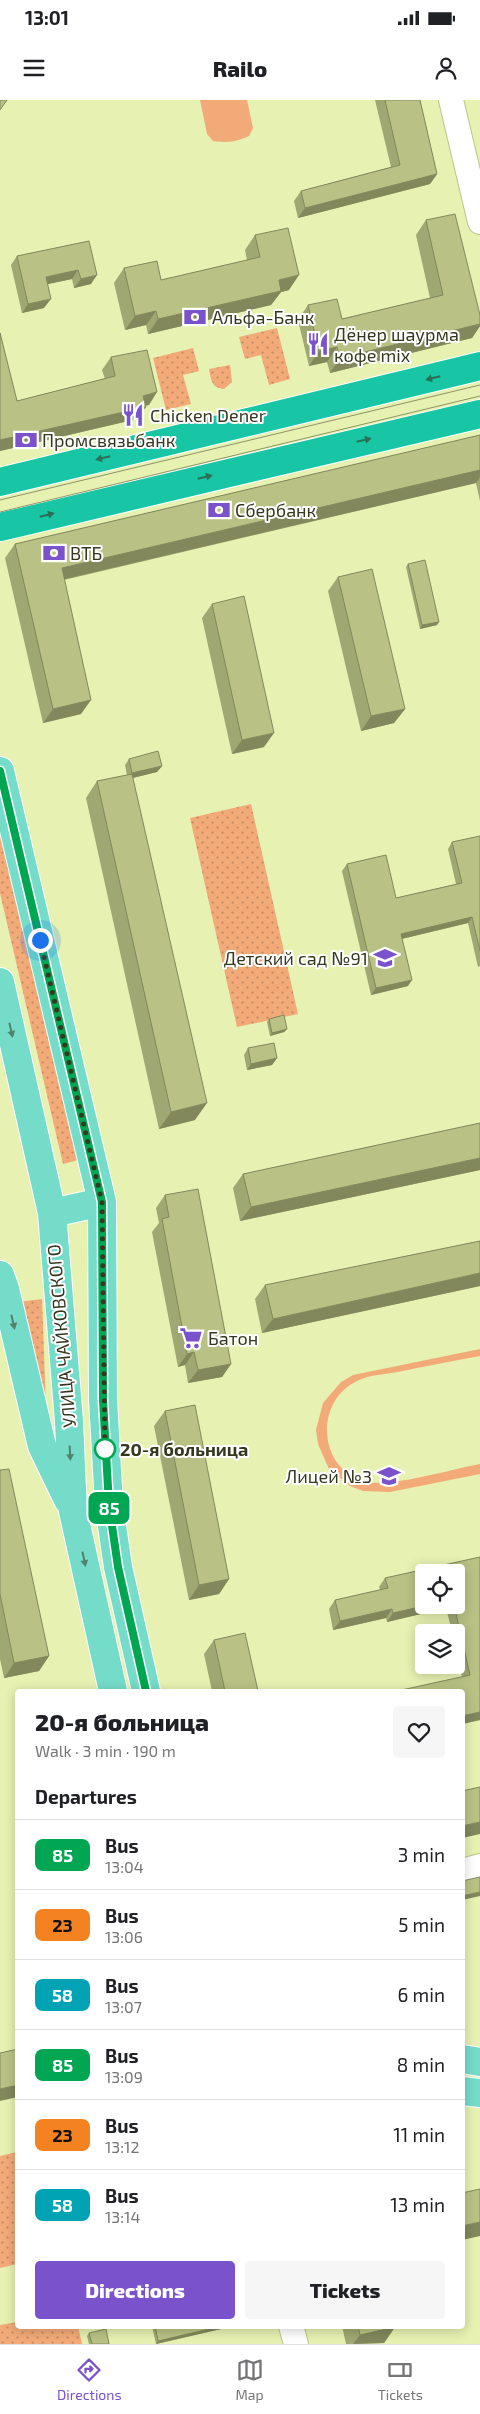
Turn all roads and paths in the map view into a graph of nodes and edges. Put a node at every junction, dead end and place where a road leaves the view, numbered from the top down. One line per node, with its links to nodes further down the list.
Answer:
1 (451, 100): 2 (street)
2 (480, 222)
3 (480, 366): 5 (highway, one-way to 5)
4 (480, 414): 6 (highway, one-way to 4)
5 (0, 482)
6 (0, 527)
7 (0, 771): 9 (main road, УЛИЦА ЧАЙКОВСКОГО)
8 (0, 982): 10 (main road, УЛИЦА ЧАЙКОВСКОГО, one-way to 10)
9 (102, 1202): 10 (main road); 14 (main road, УЛИЦА ЧАЙКОВСКОГО)
10 (52, 1213): 12 (main road, УЛИЦА ЧАЙКОВСКОГО, one-way to 12)
11 (0, 1275): 12 (main road, one-way to 12)
12 (73, 1511): 13 (main road, УЛИЦА ЧАЙКОВСКОГО, one-way to 13)
13 (113, 1689)
14 (146, 1689)
15 (480, 1866): 16 (street)
16 (465, 1870)
17 (465, 2060): 18 (main road)
18 (480, 2062)
19 (465, 2090): 20 (main road)
20 (480, 2093)
21 (293, 2329): 22 (street)
22 (296, 2344)

